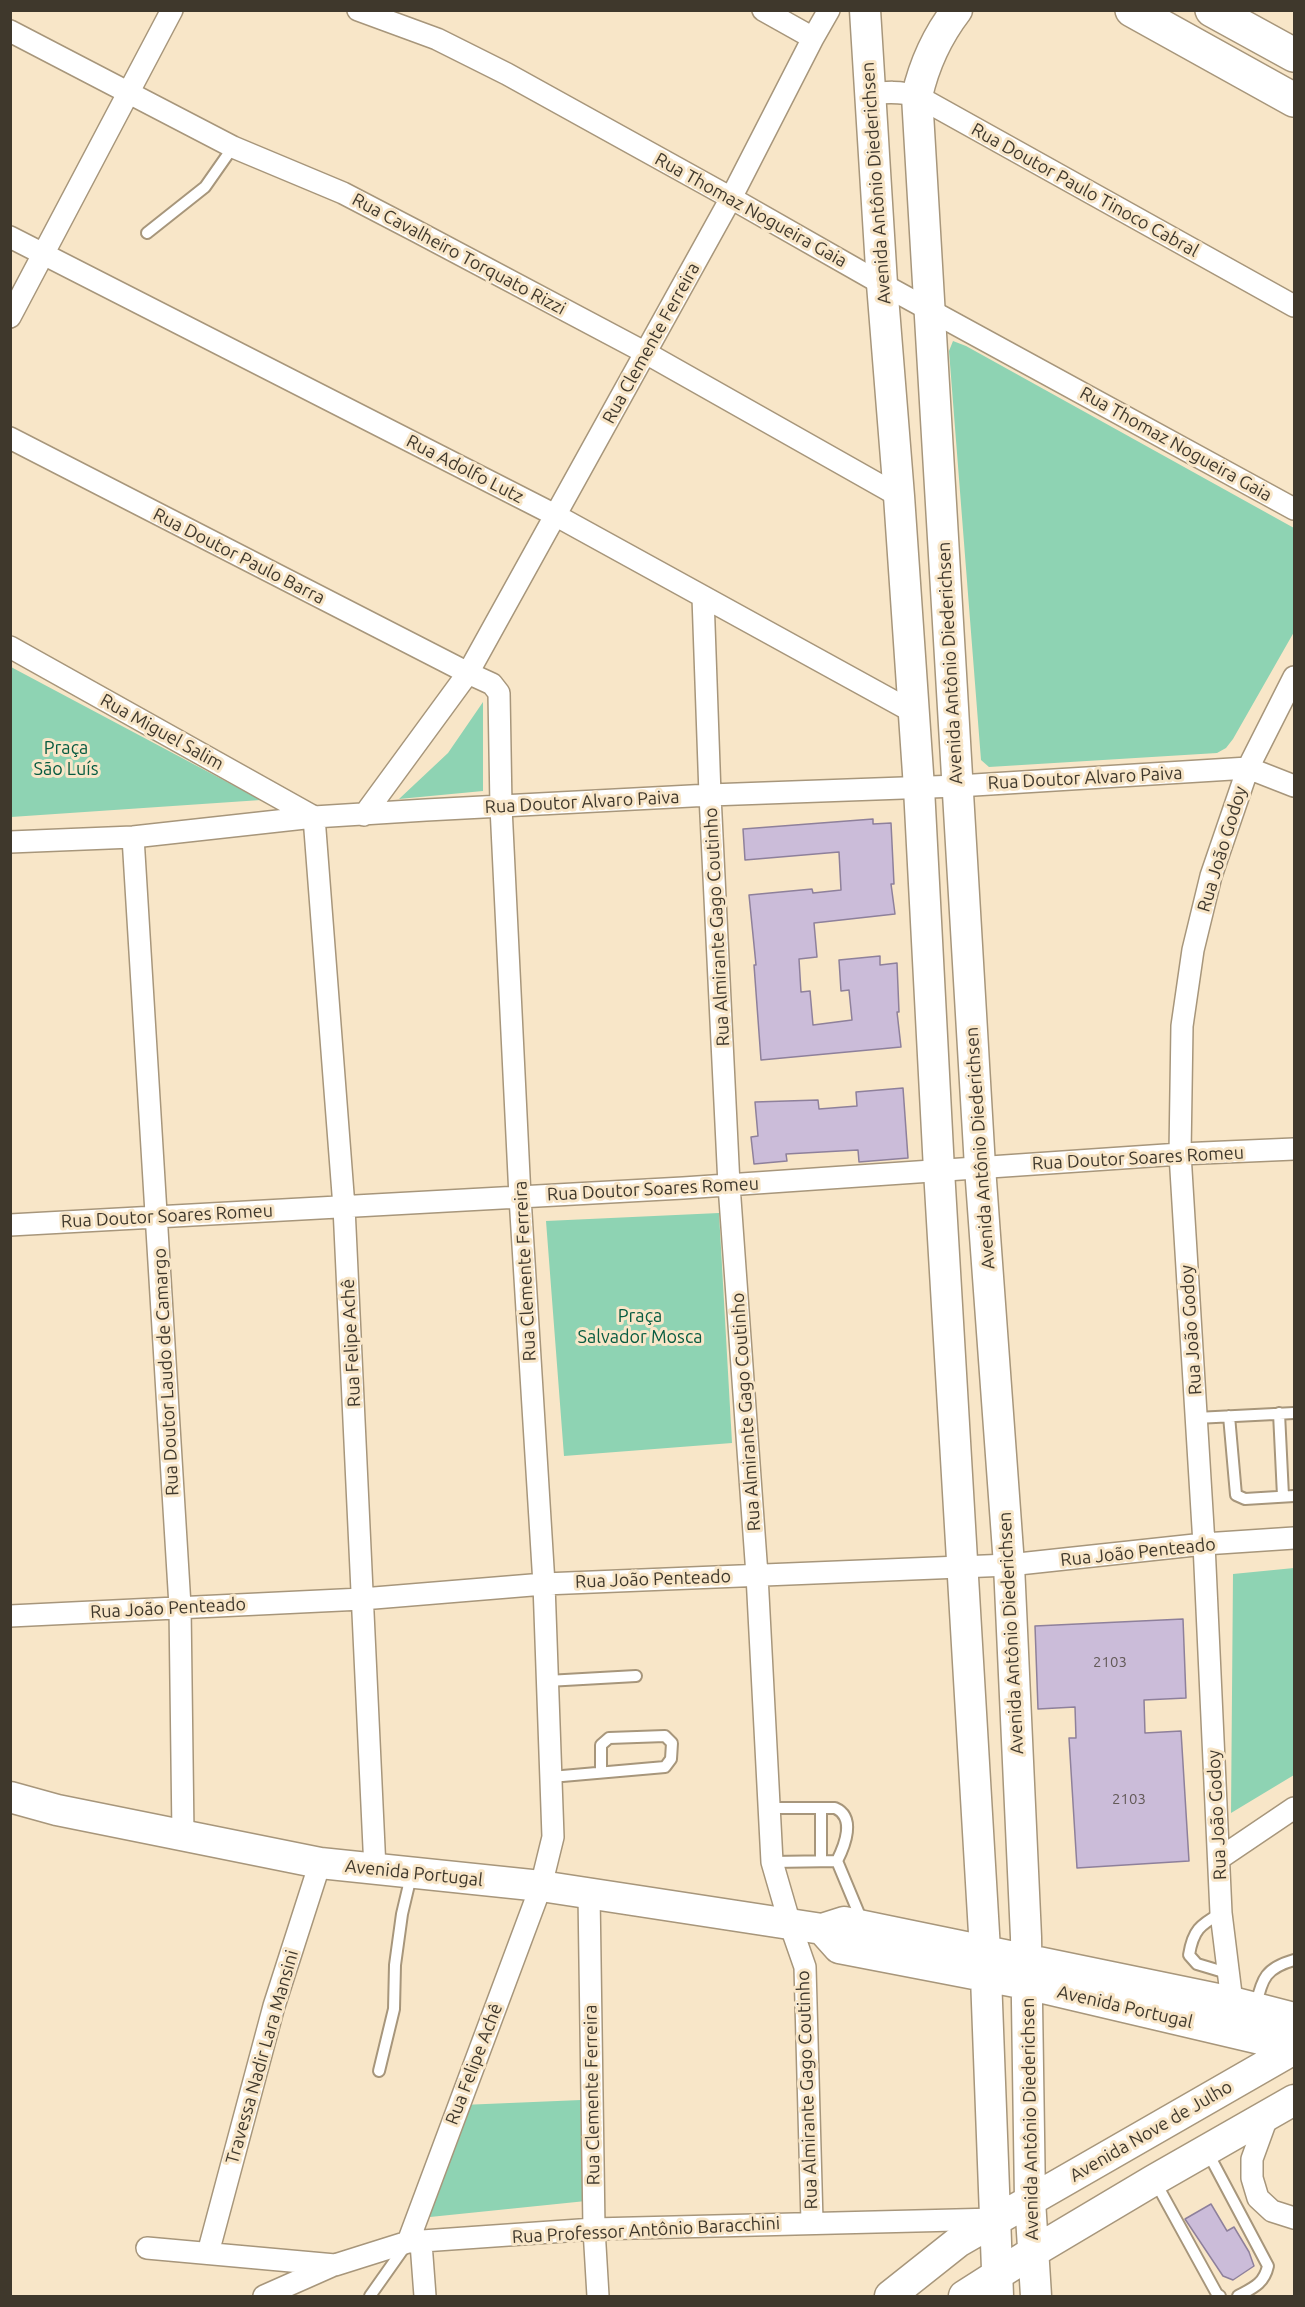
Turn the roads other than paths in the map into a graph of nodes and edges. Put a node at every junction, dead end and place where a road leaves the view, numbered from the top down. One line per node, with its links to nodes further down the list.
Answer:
1 (172, 10): 12 (street)
2 (358, 10): 17 (street, Rua Thomaz Nogueira Gaia)
3 (763, 10): 10 (street)
4 (830, 10): 10 (street, Rua Clemente Ferreira)
5 (865, 10): 13 (main road, Avenida Antônio Diederichsen)
6 (957, 10): 14 (main road, Avenida Antônio Diederichsen)
7 (1132, 10): 15 (main road)
8 (1212, 10): 11 (main road)
9 (10, 31): 12 (street, Rua Cavalheiro Torquato Rizzi)
10 (813, 38): 17 (street, Rua Clemente Ferreira)
11 (1294, 55)
12 (130, 93): 16 (street, Rua Cavalheiro Torquato Rizzi); 20 (street)
13 (870, 94): 14 (street, Rua Doutor Paulo Tinoco Cabral); 21 (main road, Avenida Antônio Diederichsen)
14 (916, 96): 22 (street, Rua Doutor Paulo Tinoco Cabral); 23 (main road, Avenida Antônio Diederichsen)
15 (1294, 100)
16 (233, 147): 18 (lane); 25 (street, Rua Cavalheiro Torquato Rizzi)
17 (731, 198): 21 (street, Rua Thomaz Nogueira Gaia); 25 (street, Rua Clemente Ferreira)
18 (147, 233)
19 (10, 237): 20 (street, Rua Adolfo Lutz)
20 (44, 254): 24 (street); 29 (street, Rua Adolfo Lutz)
21 (882, 284): 23 (street, Rua Thomaz Nogueira Gaia); 27 (main road, Avenida Antônio Diederichsen)
22 (1294, 306)
23 (929, 309): 28 (street, Rua Thomaz Nogueira Gaia); 36 (main road, Avenida Antônio Diederichsen)
24 (10, 317)
25 (646, 353): 27 (street, Rua Cavalheiro Torquato Rizzi); 29 (street, Rua Clemente Ferreira)
26 (10, 438): 32 (street, Rua Doutor Paulo Barra)
27 (899, 496): 34 (main road, Avenida Antônio Diederichsen)
28 (1294, 509)
29 (555, 515): 30 (street, Rua Adolfo Lutz); 32 (street, Rua Clemente Ferreira)
30 (703, 597): 34 (street, Rua Adolfo Lutz); 39 (street, Rua Almirante Gago Coutinho)
31 (10, 647): 42 (street, Rua Miguel Salim)
32 (468, 673): 40 (street, Rua Clemente Ferreira); 41 (street, Rua Clemente Ferreira)
33 (1294, 677): 35 (street, Rua João Godoy)
34 (913, 712): 38 (main road, Avenida Antônio Diederichsen)
35 (1248, 768): 36 (street, Rua Doutor Alvaro Paiva); 37 (street, Rua Doutor Alvaro Paiva); 46 (street, Rua João Godoy)
36 (958, 786): 38 (street, Rua Doutor Alvaro Paiva); 47 (main road, Avenida Antônio Diederichsen)
37 (1294, 786)
38 (919, 788): 39 (street, Rua Doutor Alvaro Paiva); 48 (main road, Avenida Antônio Diederichsen)
39 (710, 795): 40 (street, Rua Doutor Alvaro Paiva); 49 (street, Rua Almirante Gago Coutinho)
40 (501, 807): 41 (street, Rua Doutor Alvaro Paiva); 50 (street, Rua Clemente Ferreira)
41 (364, 815): 42 (street, Rua Doutor Alvaro Paiva)
42 (314, 817): 43 (street, Rua Doutor Alvaro Paiva); 51 (street, Rua Felipe Achê)
43 (133, 837): 44 (street, Rua Doutor Alvaro Paiva); 52 (street, Rua Doutor Laudo de Camargo)
44 (10, 842)
45 (1294, 1149): 46 (street, Rua Doutor Soares Romeu)
46 (1180, 1154): 47 (street, Rua Doutor Soares Romeu); 57 (street, Rua João Godoy)
47 (980, 1167): 48 (street, Rua Doutor Soares Romeu); 62 (main road, Avenida Antônio Diederichsen)
48 (939, 1170): 49 (street, Rua Doutor Soares Romeu); 63 (main road, Avenida Antônio Diederichsen)
49 (729, 1185): 50 (street, Rua Doutor Soares Romeu); 64 (street, Rua Almirante Gago Coutinho)
50 (520, 1197): 51 (street, Rua Doutor Soares Romeu); 65 (street, Rua Clemente Ferreira)
51 (344, 1207): 52 (street, Rua Doutor Soares Romeu); 66 (street, Rua Felipe Achê)
52 (157, 1217): 53 (street, Rua Doutor Soares Romeu); 67 (street, Rua Doutor Laudo de Camargo)
53 (10, 1225)
54 (1279, 1413): 55 (lane); 56 (lane); 58 (lane)
55 (1294, 1413)
56 (1229, 1416): 57 (lane); 58 (lane)
57 (1196, 1418): 61 (street, Rua João Godoy)
58 (1283, 1496): 59 (lane)
59 (1294, 1496)
60 (1294, 1538): 61 (street, Rua João Penteado)
61 (1204, 1544): 62 (street, Rua João Penteado); 78 (street, Rua João Godoy)
62 (1009, 1565): 63 (street, Rua João Penteado); 93 (main road, Avenida Antônio Diederichsen)
63 (962, 1568): 64 (street, Rua João Penteado); 92 (main road, Avenida Antônio Diederichsen)
64 (758, 1575): 65 (street, Rua João Penteado); 74 (street, Rua Almirante Gago Coutinho)
65 (544, 1584): 66 (street, Rua João Penteado); 70 (street, Rua Clemente Ferreira)
66 (363, 1599): 67 (street, Rua João Penteado); 83 (street, Rua Felipe Achê)
67 (180, 1606): 68 (street, Rua João Penteado); 77 (street, Rua Doutor Laudo de Camargo)
68 (10, 1616)
69 (636, 1676): 70 (lane)
70 (547, 1681): 72 (street, Rua Clemente Ferreira)
71 (601, 1772): 71 (lane); 72 (lane)
72 (551, 1777): 85 (street, Rua Clemente Ferreira)
73 (10, 1797): 77 (main road, Avenida Portugal)
74 (769, 1808): 75 (lane); 81 (street, Rua Almirante Gago Coutinho)
75 (821, 1808): 79 (lane); 80 (lane)
76 (1294, 1809): 78 (street)
77 (183, 1835): 82 (main road, Avenida Portugal)
78 (1220, 1858): 87 (street, Rua João Godoy)
79 (821, 1860): 80 (lane); 81 (lane)
80 (837, 1861): 89 (lane)
81 (772, 1862): 88 (street, Rua Almirante Gago Coutinho)
82 (320, 1863): 83 (main road, Avenida Portugal); 112 (street, Travessa Nadir Lara Mansini)
83 (375, 1869): 84 (main road, Avenida Portugal)
84 (411, 1872): 85 (main road, Avenida Portugal); 98 (lane)
85 (541, 1886): 86 (main road, Avenida Portugal); 108 (street, Rua Felipe Achê)
86 (589, 1894): 88 (main road, Avenida Portugal); 107 (street, Rua Clemente Ferreira)
87 (1221, 1913): 94 (street, Rua João Godoy); 94 (lane)
88 (789, 1924): 90 (main road, Avenida Portugal); 106 (street, Rua Almirante Gago Coutinho)
89 (864, 1926): 90 (main road, Avenida Portugal); 92 (main road, Avenida Portugal)
90 (822, 1929): 92 (main road, Avenida Portugal)
91 (1294, 1960): 95 (lane)
92 (985, 1963): 93 (main road, Avenida Portugal); 105 (main road, Avenida Antônio Diederichsen)
93 (1027, 1972): 95 (main road, Avenida Portugal); 97 (main road, Avenida Portugal); 103 (main road, Avenida Antônio Diederichsen)
94 (1227, 1973): 95 (street, Rua João Godoy)
95 (1243, 2005): 96 (main road, Avenida Portugal)
96 (1294, 2018)
97 (1294, 2048): 103 (main road, Avenida Nove de Julho)
98 (379, 2071)
99 (1294, 2100): 100 (main road)
100 (1268, 2115): 101 (main road); 104 (street)
101 (1206, 2150): 102 (main road); 124 (lane)
102 (1154, 2180): 111 (main road); 123 (lane)
103 (1030, 2200): 105 (main road, Avenida Nove de Julho); 111 (main road, Avenida Antônio Diederichsen)
104 (1294, 2218)
105 (997, 2219): 106 (street, Rua Professor Antônio Baracchini); 109 (main road, Avenida Nove de Julho); 114 (main road, Avenida Antônio Diederichsen)
106 (812, 2222): 107 (street, Rua Professor Antônio Baracchini)
107 (594, 2229): 108 (street, Rua Professor Antônio Baracchini); 118 (street, Rua Clemente Ferreira)
108 (414, 2242): 113 (street, Rua Professor Antônio Baracchini); 116 (lane); 117 (street, Rua Felipe Achê)
109 (958, 2242): 119 (main road); 120 (main road, Avenida Nove de Julho)
110 (147, 2248): 112 (street, Rua Professor Antônio Baracchini)
111 (1033, 2252): 114 (main road); 122 (main road, Avenida Antônio Diederichsen)
112 (208, 2253): 113 (street, Rua Professor Antônio Baracchini)
113 (335, 2265): 115 (street, Rua Professor Antônio Baracchini)
114 (998, 2286): 121 (main road)
115 (264, 2296)
116 (370, 2296)
117 (425, 2296)
118 (598, 2296)
119 (869, 2296)
120 (890, 2296)
121 (964, 2296)
122 (1036, 2296)
123 (1220, 2296)
124 (1238, 2296)

